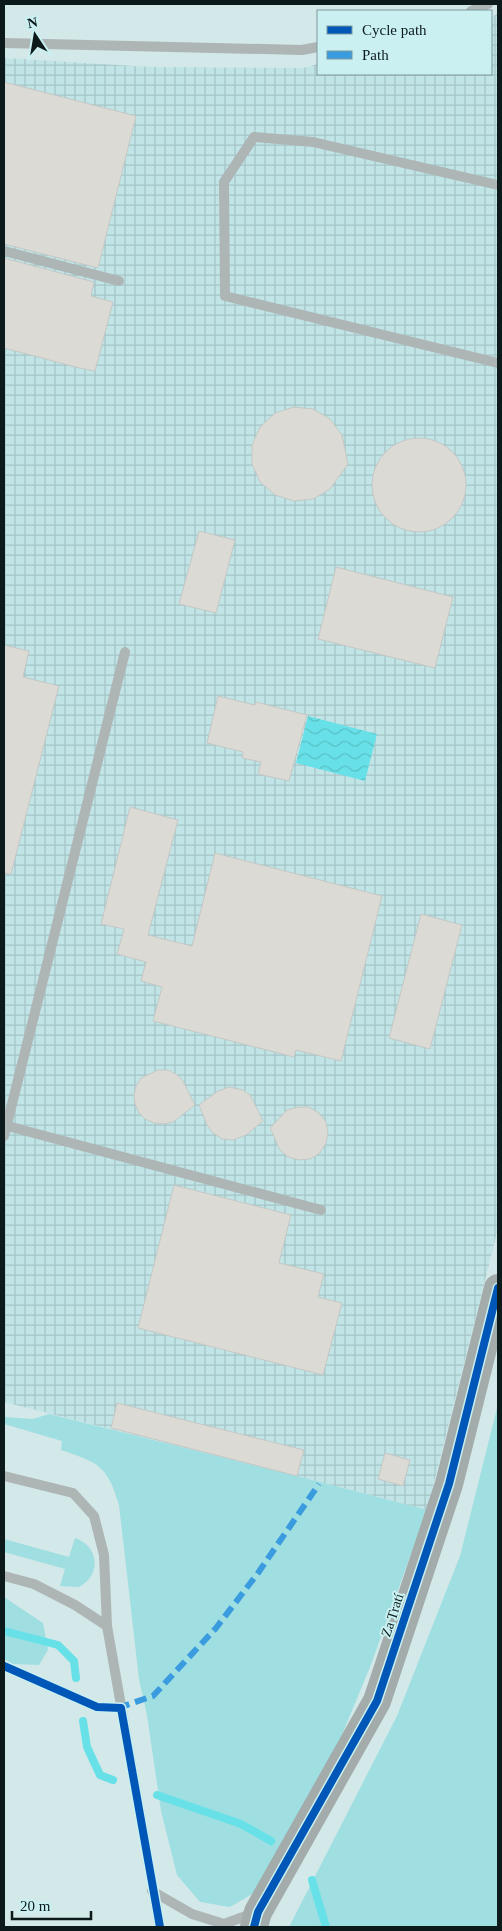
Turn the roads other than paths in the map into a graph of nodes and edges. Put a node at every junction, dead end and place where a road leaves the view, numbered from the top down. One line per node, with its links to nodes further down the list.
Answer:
1 (488, 4): 2 (lane)
2 (473, 10)
3 (4, 43): 4 (lane)
4 (317, 48)
5 (498, 185): 8 (lane)
6 (4, 251): 7 (lane)
7 (118, 281)
8 (498, 363)
9 (125, 652): 10 (lane)
10 (5, 1129): 11 (lane)
11 (321, 1210)
12 (498, 1288): 17 (street, Za Tratí)
13 (4, 1476): 15 (lane)
14 (4, 1576): 15 (lane)
15 (107, 1626): 16 (lane)
16 (152, 1891): 17 (lane); 18 (lane)
17 (256, 1920)
18 (160, 1927)

